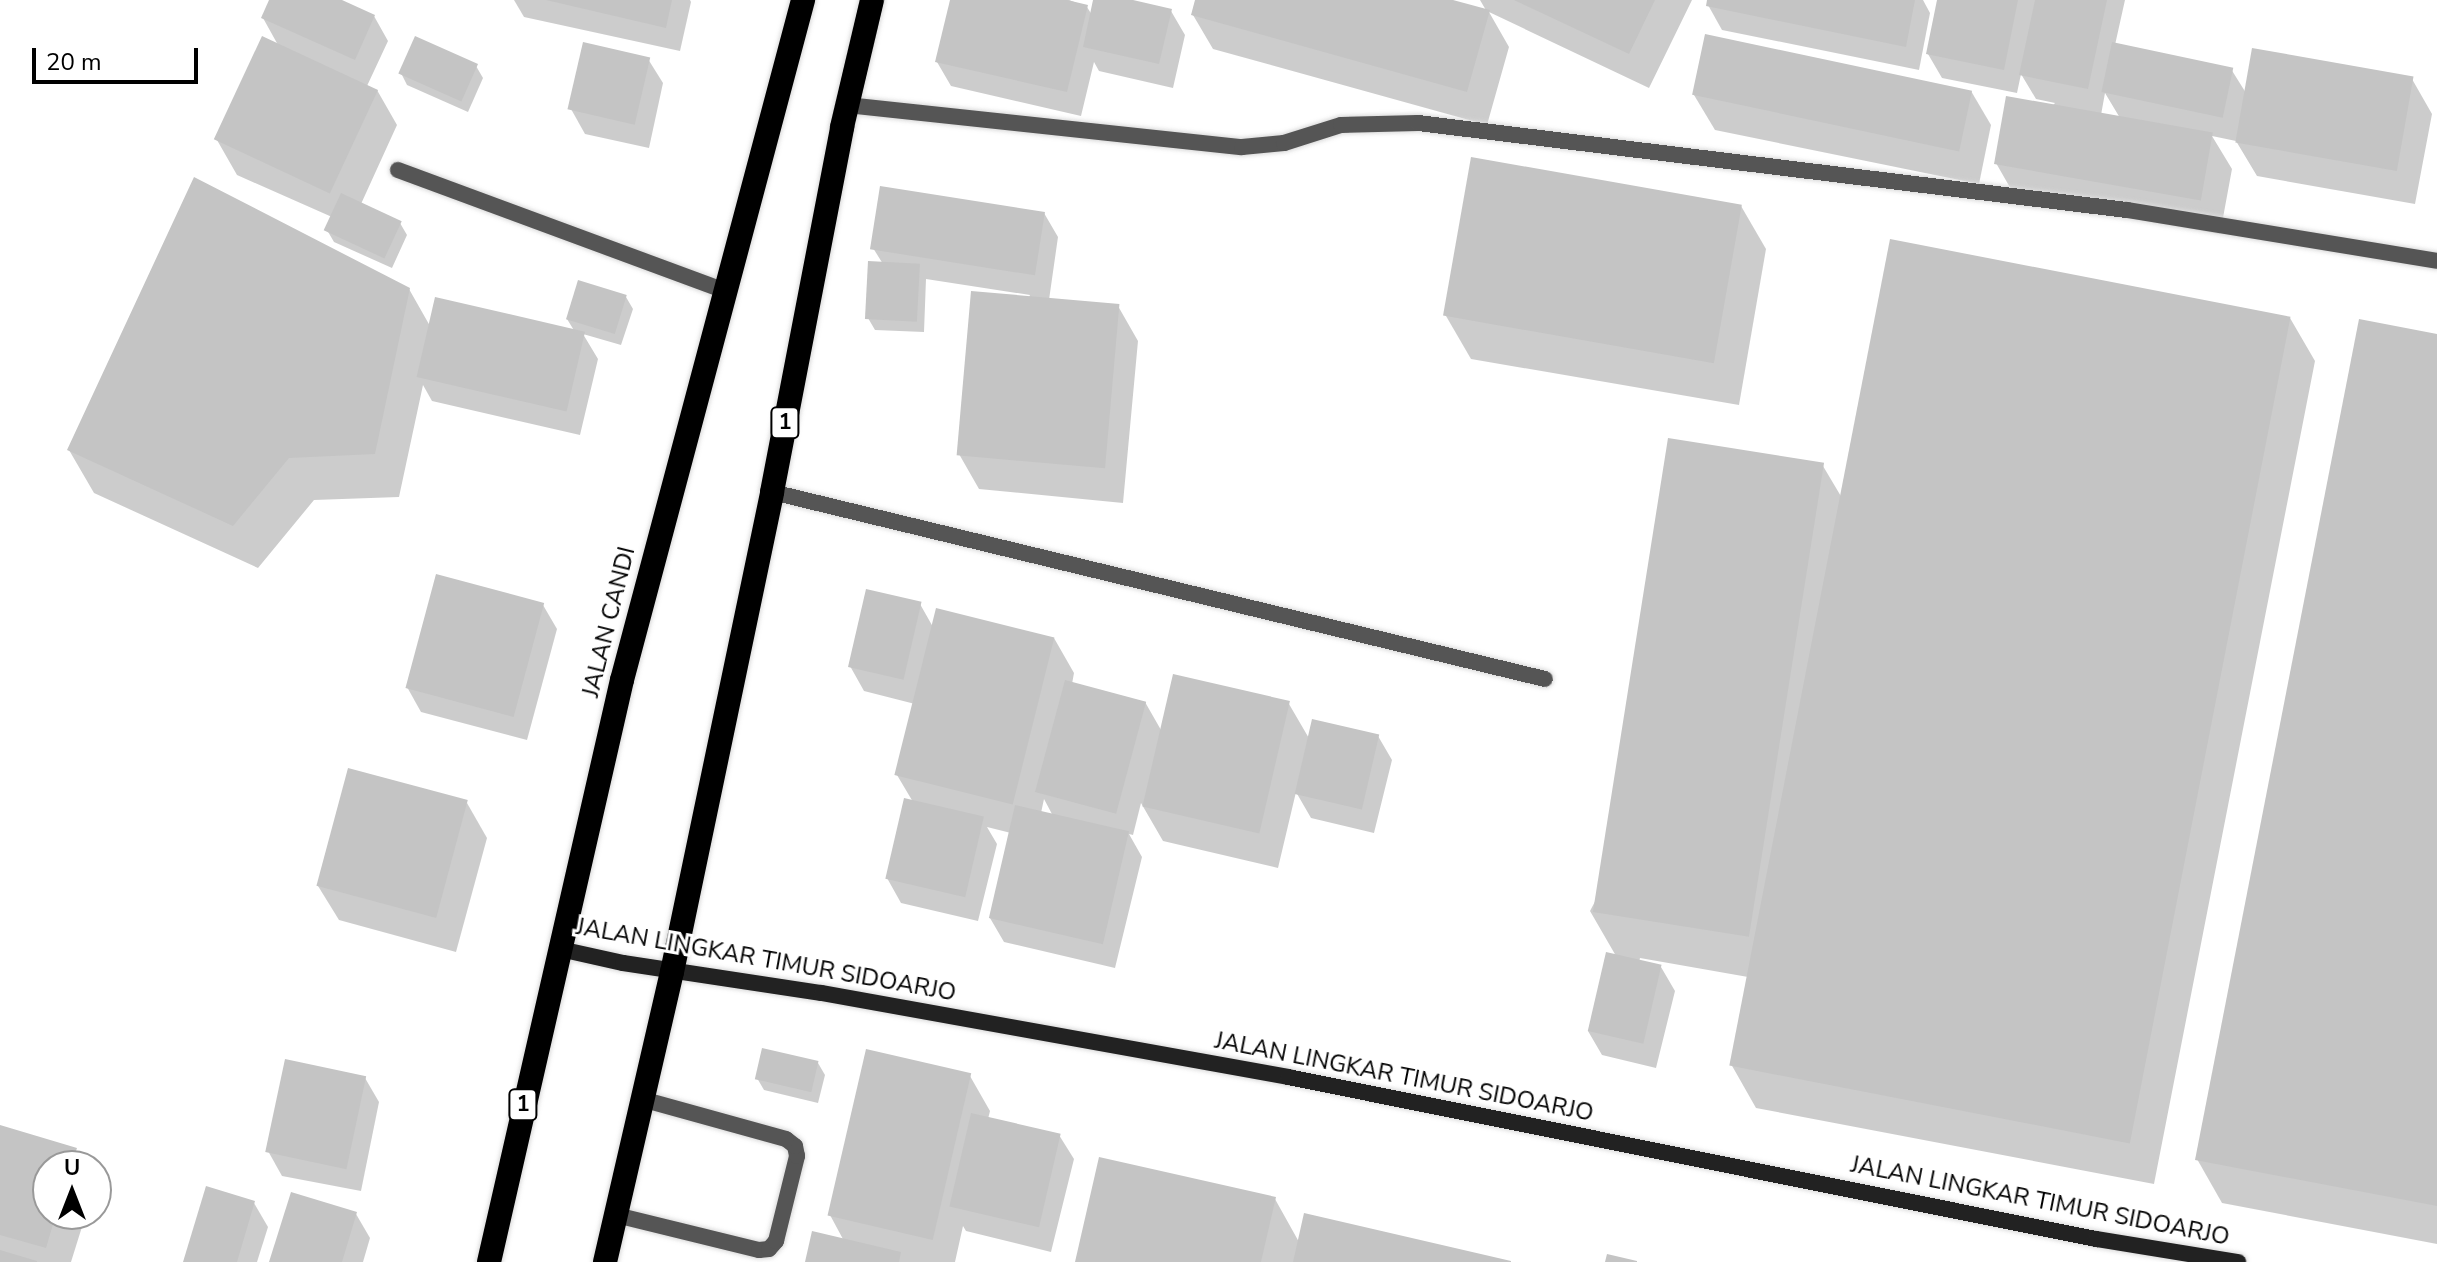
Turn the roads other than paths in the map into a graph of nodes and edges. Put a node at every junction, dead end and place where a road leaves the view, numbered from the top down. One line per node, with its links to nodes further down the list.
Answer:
1 (803, 0): 6 (highway, JALAN CANDI / 1)
2 (872, 0): 3 (highway, 1)
3 (847, 105): 5 (lane); 7 (highway, 1)
4 (398, 170): 6 (lane)
5 (2437, 261)
6 (725, 291): 9 (highway, JALAN CANDI / 1)
7 (772, 492): 8 (lane); 10 (highway, 1)
8 (1545, 679)
9 (560, 949): 10 (main road, JALAN LINGKAR TIMUR SIDOARJO); 13 (highway, JALAN CANDI / 1)
10 (672, 972): 11 (highway, 1); 15 (main road, JALAN LINGKAR TIMUR SIDOARJO)
11 (642, 1099): 12 (highway, 1); 12 (lane)
12 (616, 1215): 14 (highway, 1)
13 (489, 1262)
14 (605, 1262)
15 (2238, 1262)

